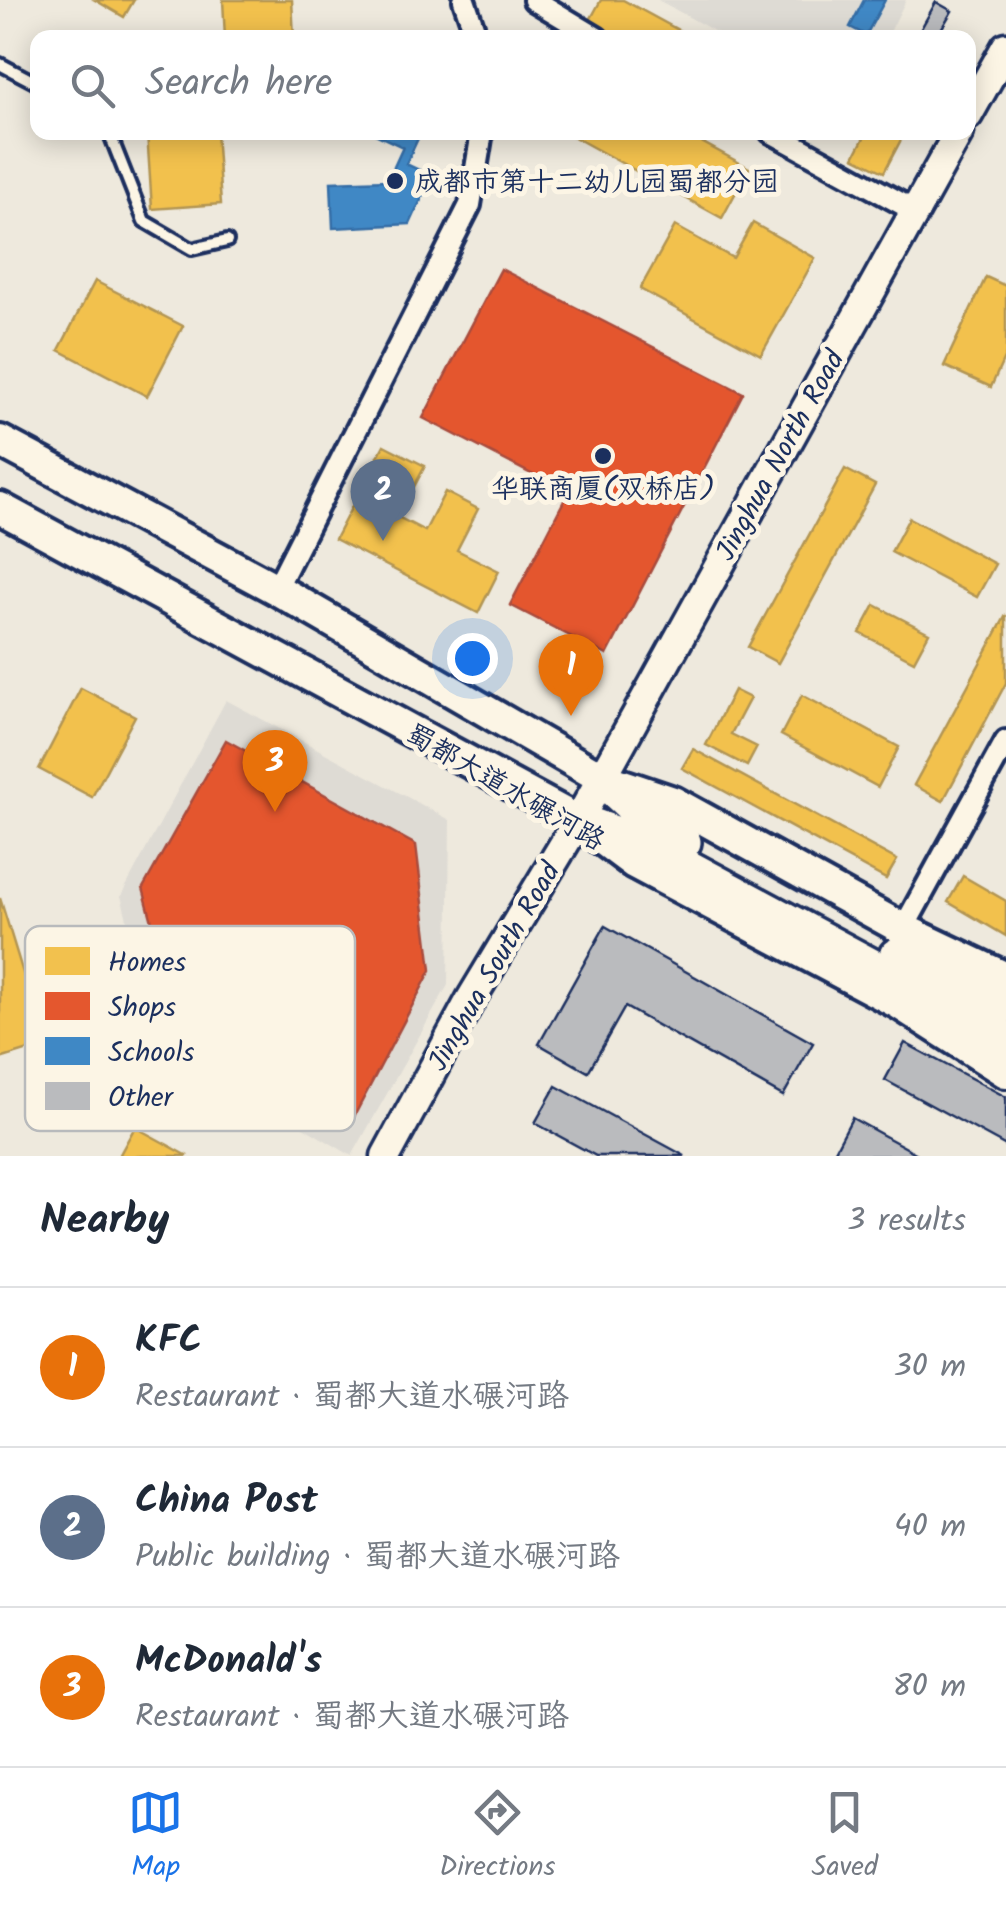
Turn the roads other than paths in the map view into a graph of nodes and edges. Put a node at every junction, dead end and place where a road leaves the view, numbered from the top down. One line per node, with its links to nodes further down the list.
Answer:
1 (464, 0): 3 (street)
2 (534, 0): 4 (street)
3 (474, 30)
4 (584, 30)
5 (1006, 47): 8 (street)
6 (0, 64): 7 (lane)
7 (30, 80)
8 (976, 101)
9 (112, 140): 14 (lane)
10 (481, 140): 17 (street)
11 (786, 140): 13 (street)
12 (954, 140): 13 (street, Jinghua North Road)
13 (915, 211): 19 (street, Jinghua North Road)
14 (227, 241)
15 (0, 441): 17 (main road, 蜀都大道水碾河路)
16 (0, 508): 20 (main road, 蜀都大道水碾河路)
17 (276, 589): 19 (main road, 蜀都大道水碾河路)
18 (1006, 741): 21 (street)
19 (602, 778): 20 (street, Jinghua South Road); 21 (highway)
20 (578, 821): 23 (highway); 28 (main road, 蜀都大道水碾河路); 29 (street, Jinghua South Road)
21 (892, 939): 22 (main road); 24 (highway); 25 (highway)
22 (1006, 978)
23 (914, 989): 26 (highway); 27 (highway)
24 (1006, 1004)
25 (1006, 1015)
26 (1006, 1039)
27 (1006, 1050)
28 (1006, 1072)
29 (386, 1156)

